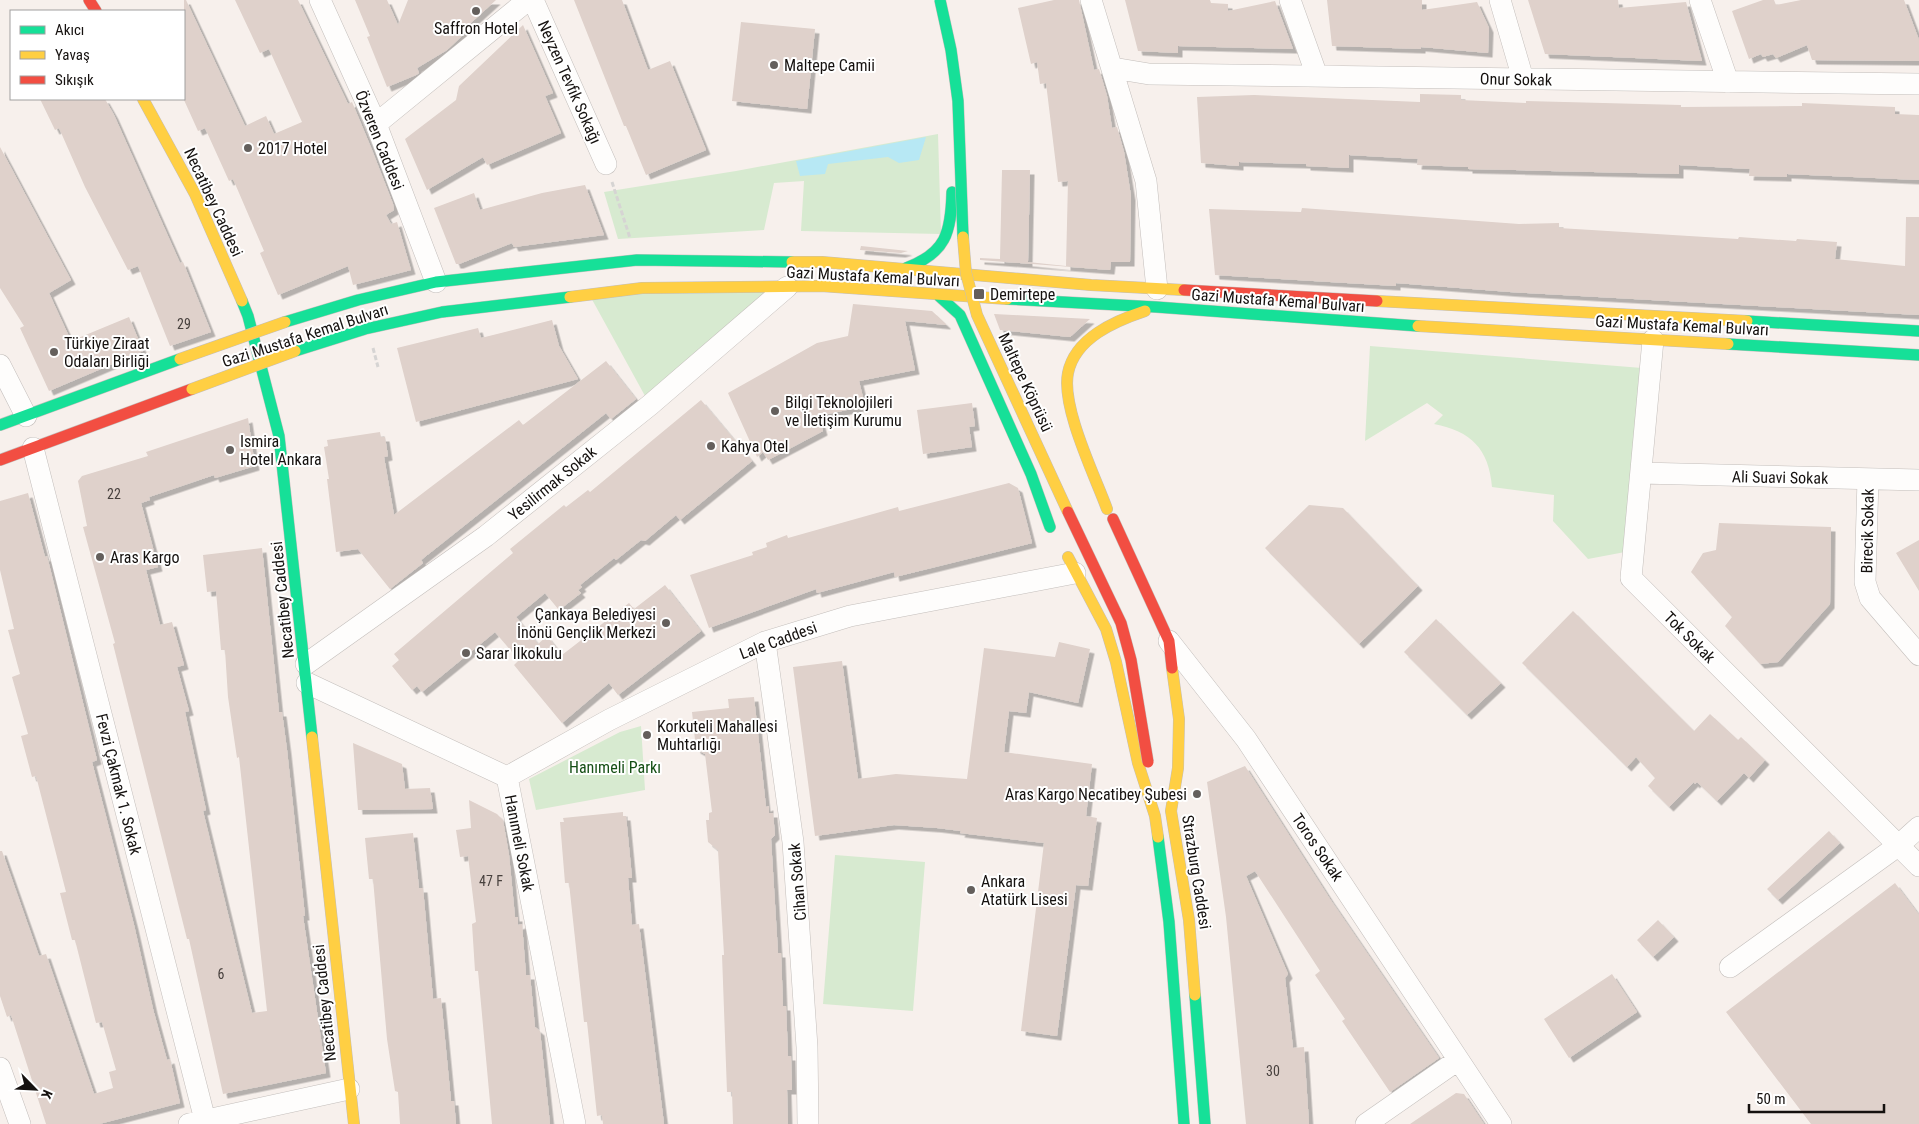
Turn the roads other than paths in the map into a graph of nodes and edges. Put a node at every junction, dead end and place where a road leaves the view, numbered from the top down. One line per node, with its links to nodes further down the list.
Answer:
1 (320, 0): 16 (street, Özveren Caddesi)
2 (528, 0): 16 (street)
3 (533, 0): 17 (street, Neyzen Tevfik Sokağı)
4 (930, 0): 19 (main road)
5 (940, 0): 49 (main road, Maltepe Köprüsü, bridge)
6 (1091, 0): 10 (street)
7 (1290, 0): 11 (street)
8 (1500, 0): 12 (street)
9 (1700, 0): 13 (street)
10 (1113, 68): 11 (street, Onur Sokak); 23 (street)
11 (1317, 76): 12 (street, Onur Sokak)
12 (1523, 79): 13 (street, Onur Sokak)
13 (1728, 82): 14 (street, Onur Sokak)
14 (1919, 84)
15 (144, 100): 45 (main road, Necatibey Caddesi)
16 (376, 124): 20 (street, Özveren Caddesi)
17 (606, 164)
18 (984, 264): 24 (main road, Maltepe Köprüsü)
19 (906, 268): 20 (main road, Gazi Mustafa Kemal Bulvarı); 23 (main road, Gazi Mustafa Kemal Bulvarı)
20 (436, 282): 29 (main road, Gazi Mustafa Kemal Bulvarı, bridge)
21 (787, 287): 22 (main road, Gazi Mustafa Kemal Bulvarı); 31 (main road, Gazi Mustafa Kemal Bulvarı, bridge); 45 (street, Yesilirmak Sokak)
22 (939, 296): 23 (main road, Gazi Mustafa Kemal Bulvarı); 36 (main road)
23 (1156, 298): 25 (main road, Gazi Mustafa Kemal Bulvarı); 26 (main road, Gazi Mustafa Kemal Bulvarı); 38 (main road)
24 (996, 312)
25 (1919, 331)
26 (1654, 340): 27 (main road, Gazi Mustafa Kemal Bulvarı); 33 (street, Tok Sokak)
27 (1919, 355)
28 (0, 365): 29 (street)
29 (26, 416): 30 (main road, Gazi Mustafa Kemal Bulvarı)
30 (0, 425)
31 (33, 448): 32 (main road, Gazi Mustafa Kemal Bulvarı); 57 (street, Fevzi Çakmak 1. Sokak)
32 (0, 460)
33 (1641, 473): 34 (street, Ali Suavi Sokak); 51 (street, Tok Sokak)
34 (1868, 479): 35 (street, Ali Suavi Sokak); 44 (street, Birecik Sokak)
35 (1919, 480)
36 (1072, 497)
37 (1092, 497): 38 (main road)
38 (1110, 514): 39 (main road); 42 (main road, Strazburg Caddesi)
39 (1112, 540)
40 (1102, 552): 41 (main road)
41 (1068, 560): 43 (street, Lale Caddesi); 49 (main road, Strazburg Caddesi)
42 (1169, 641): 48 (main road, Strazburg Caddesi); 54 (street, Toros Sokak)
43 (765, 642): 47 (street, Lale Caddesi); 61 (street, Cihan Sokak)
44 (1919, 654)
45 (306, 674): 47 (street, Hanımeli Sokak); 56 (main road, Necatibey Caddesi)
46 (1165, 769): 48 (main road)
47 (507, 777): 60 (street, Hanımeli Sokak)
48 (1171, 811): 63 (main road, Strazburg Caddesi)
49 (1154, 816): 62 (main road, Strazburg Caddesi)
50 (1919, 826): 51 (street)
51 (1898, 845): 52 (street, Tok Sokak); 53 (street)
52 (1919, 866)
53 (1730, 967)
54 (1458, 1060): 64 (street); 65 (street, Toros Sokak)
55 (0, 1068): 58 (street)
56 (350, 1089): 57 (street); 59 (main road, Necatibey Caddesi)
57 (197, 1122)
58 (20, 1124)
59 (354, 1124)
60 (576, 1124)
61 (808, 1124)
62 (1184, 1124)
63 (1205, 1124)
64 (1366, 1124)
65 (1501, 1124)

